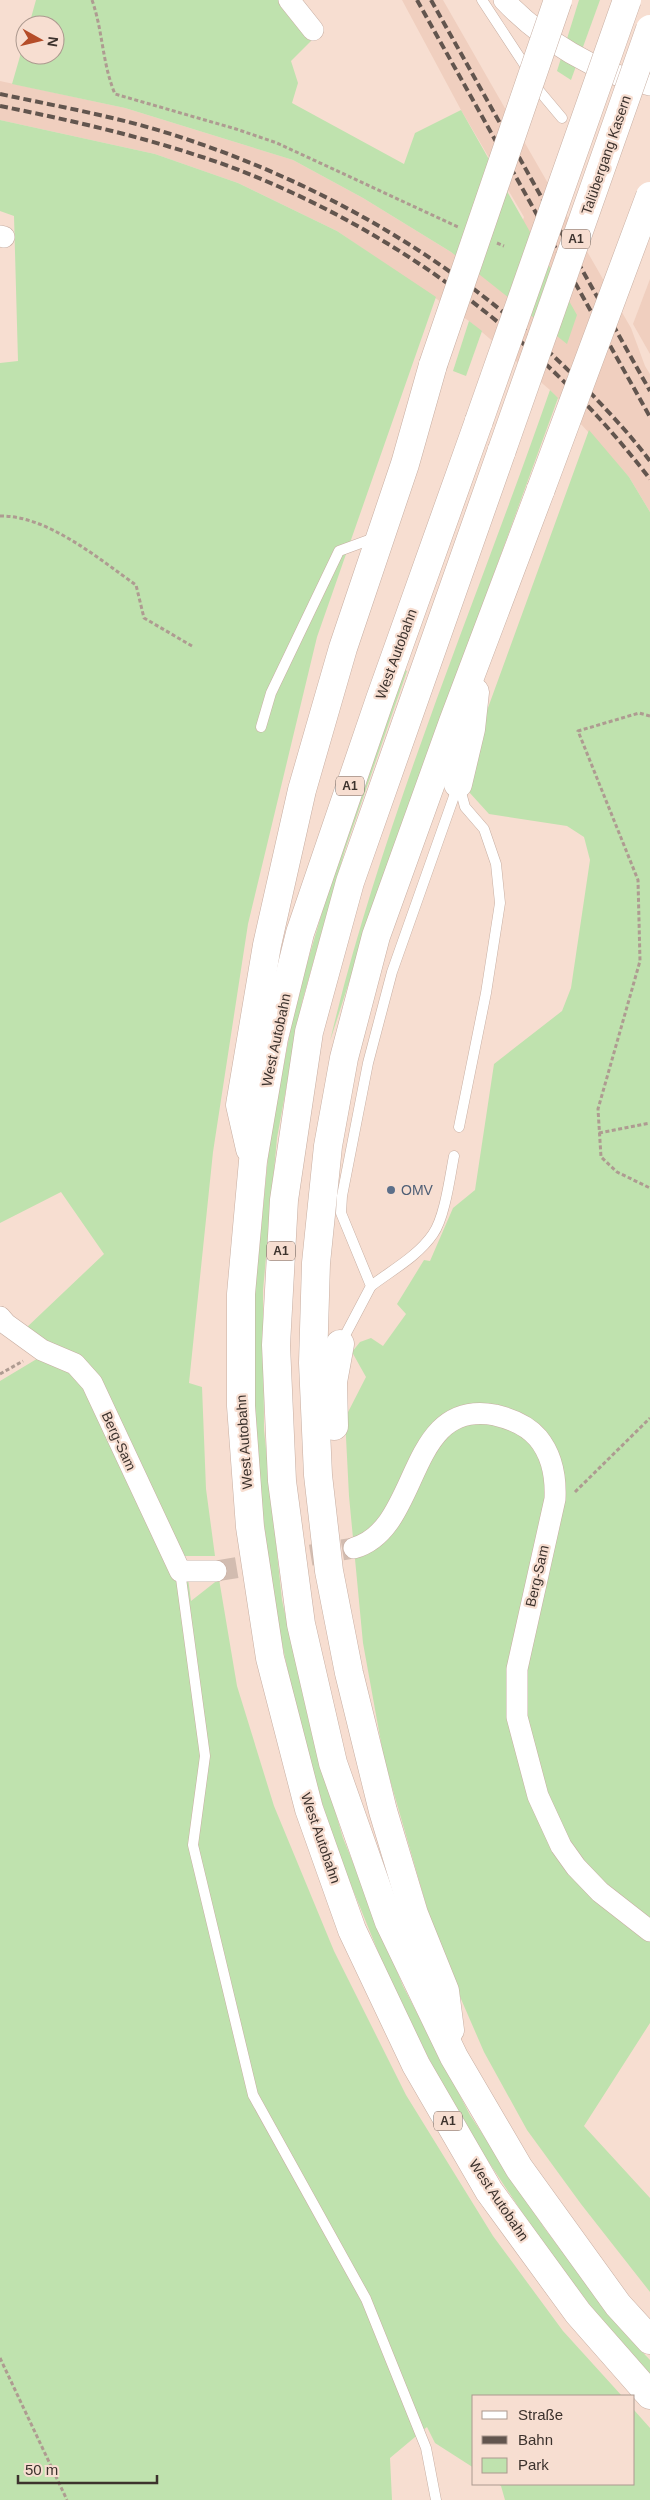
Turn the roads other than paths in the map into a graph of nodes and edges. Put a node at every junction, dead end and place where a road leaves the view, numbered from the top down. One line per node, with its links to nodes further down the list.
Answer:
1 (289, 0): 7 (street)
2 (482, 0): 9 (lane)
3 (504, 0): 8 (street)
4 (558, 0): 11 (highway, bridge)
5 (627, 0): 17 (highway, West Autobahn / A1, bridge)
6 (650, 29): 26 (highway, Talübergang Kasern / A1, bridge)
7 (313, 30)
8 (650, 85)
9 (562, 118)
10 (650, 196): 12 (highway, bridge)
11 (380, 536): 13 (lane); 17 (highway)
12 (479, 657): 14 (highway); 21 (highway)
13 (260, 727)
14 (458, 784): 15 (lane); 18 (lane)
15 (459, 1127)
16 (454, 1156): 18 (lane)
17 (253, 1160): 28 (highway, West Autobahn / A1)
18 (371, 1286): 20 (lane)
19 (0, 1317): 23 (street, Berg-Sam)
20 (340, 1344): 21 (highway)
21 (325, 1529): 26 (highway)
22 (354, 1548): 25 (street, Berg-Sam)
23 (180, 1571): 24 (street); 29 (lane)
24 (216, 1571)
25 (650, 1931)
26 (454, 2056): 27 (highway, A1)
27 (650, 2340)
28 (650, 2395)
29 (436, 2500)

